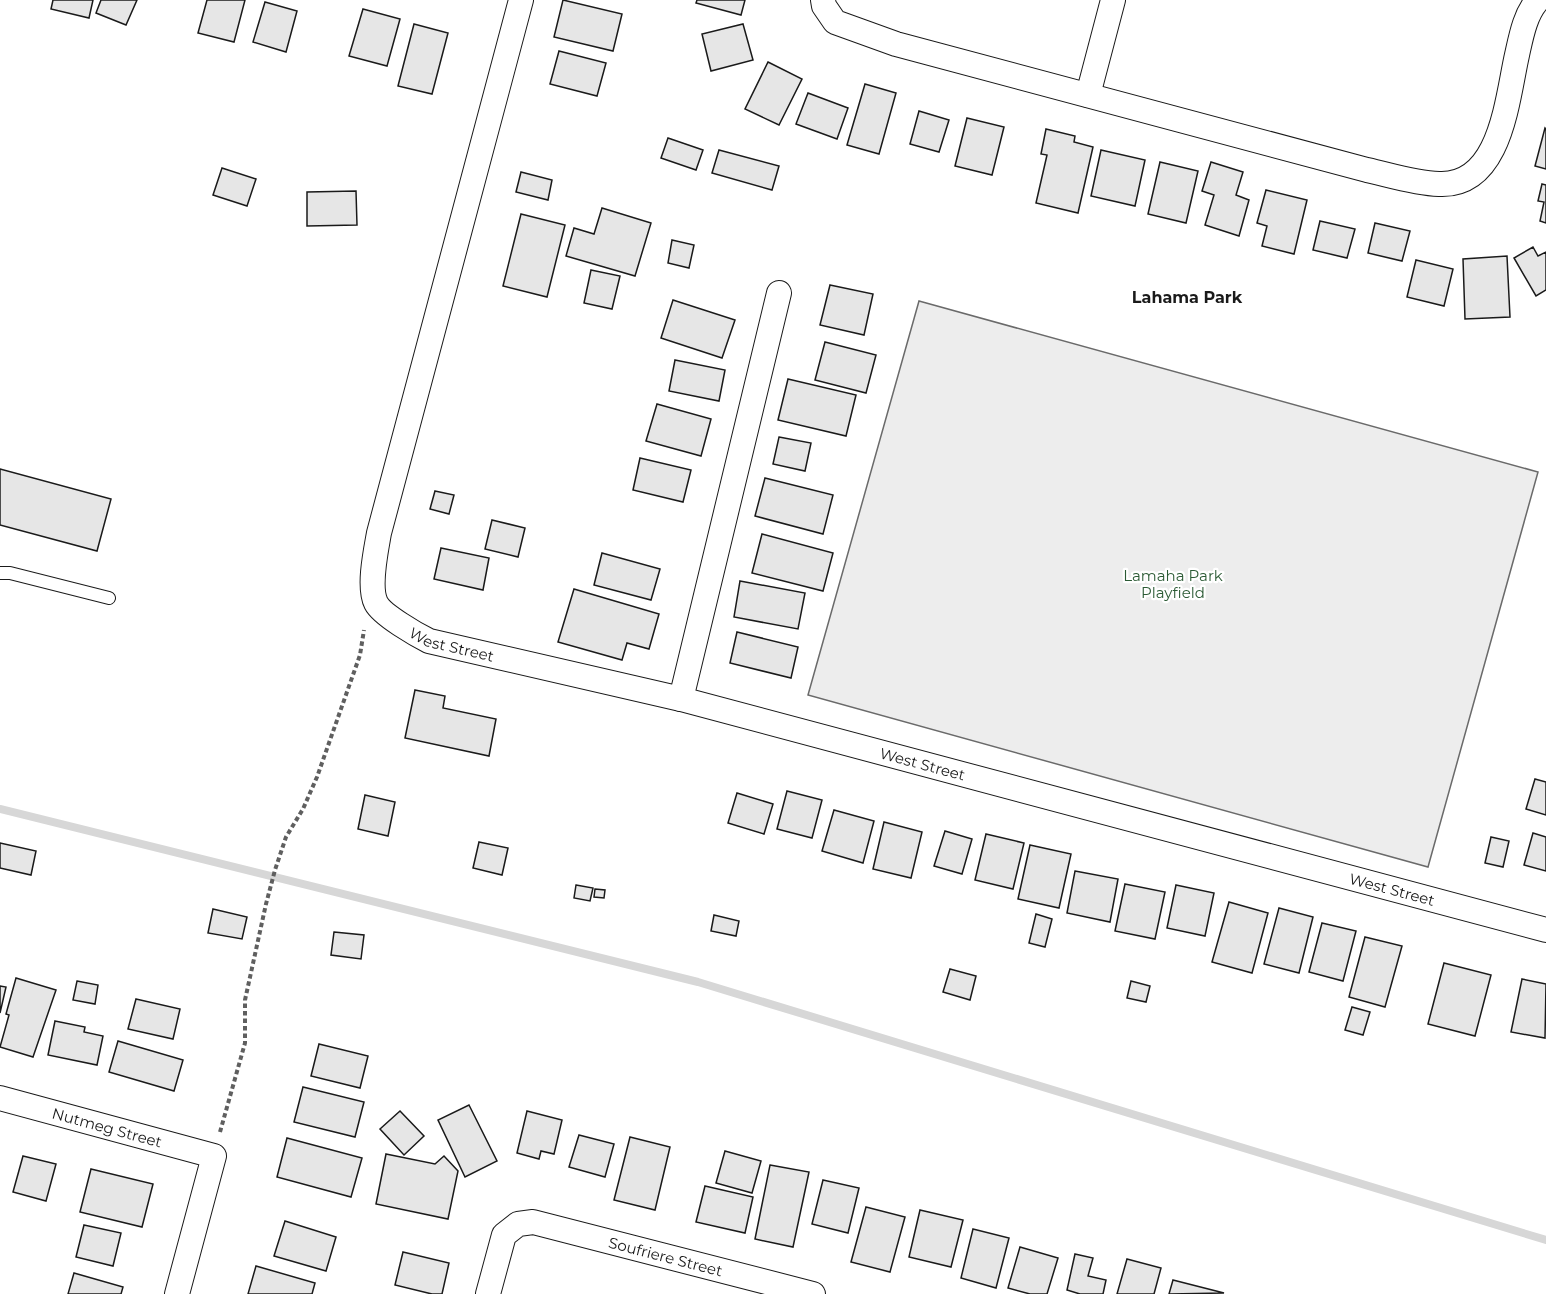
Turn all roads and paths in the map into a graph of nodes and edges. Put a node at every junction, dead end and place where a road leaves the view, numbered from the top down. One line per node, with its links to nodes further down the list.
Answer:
1 (521, 0): 9 (street)
2 (823, 0): 5 (street)
3 (1113, 0): 5 (street)
4 (1538, 0): 5 (street)
5 (1088, 95)
6 (779, 293): 10 (street)
7 (0, 573): 8 (lane)
8 (109, 598)
9 (376, 604): 10 (street, West Street); 13 (path)
10 (681, 699): 11 (street, West Street)
11 (1546, 930)
12 (0, 1098): 13 (street, Nutmeg Street)
13 (214, 1156): 14 (street)
14 (177, 1294)
15 (488, 1294): 16 (street, Soufriere Street)
16 (813, 1294)

